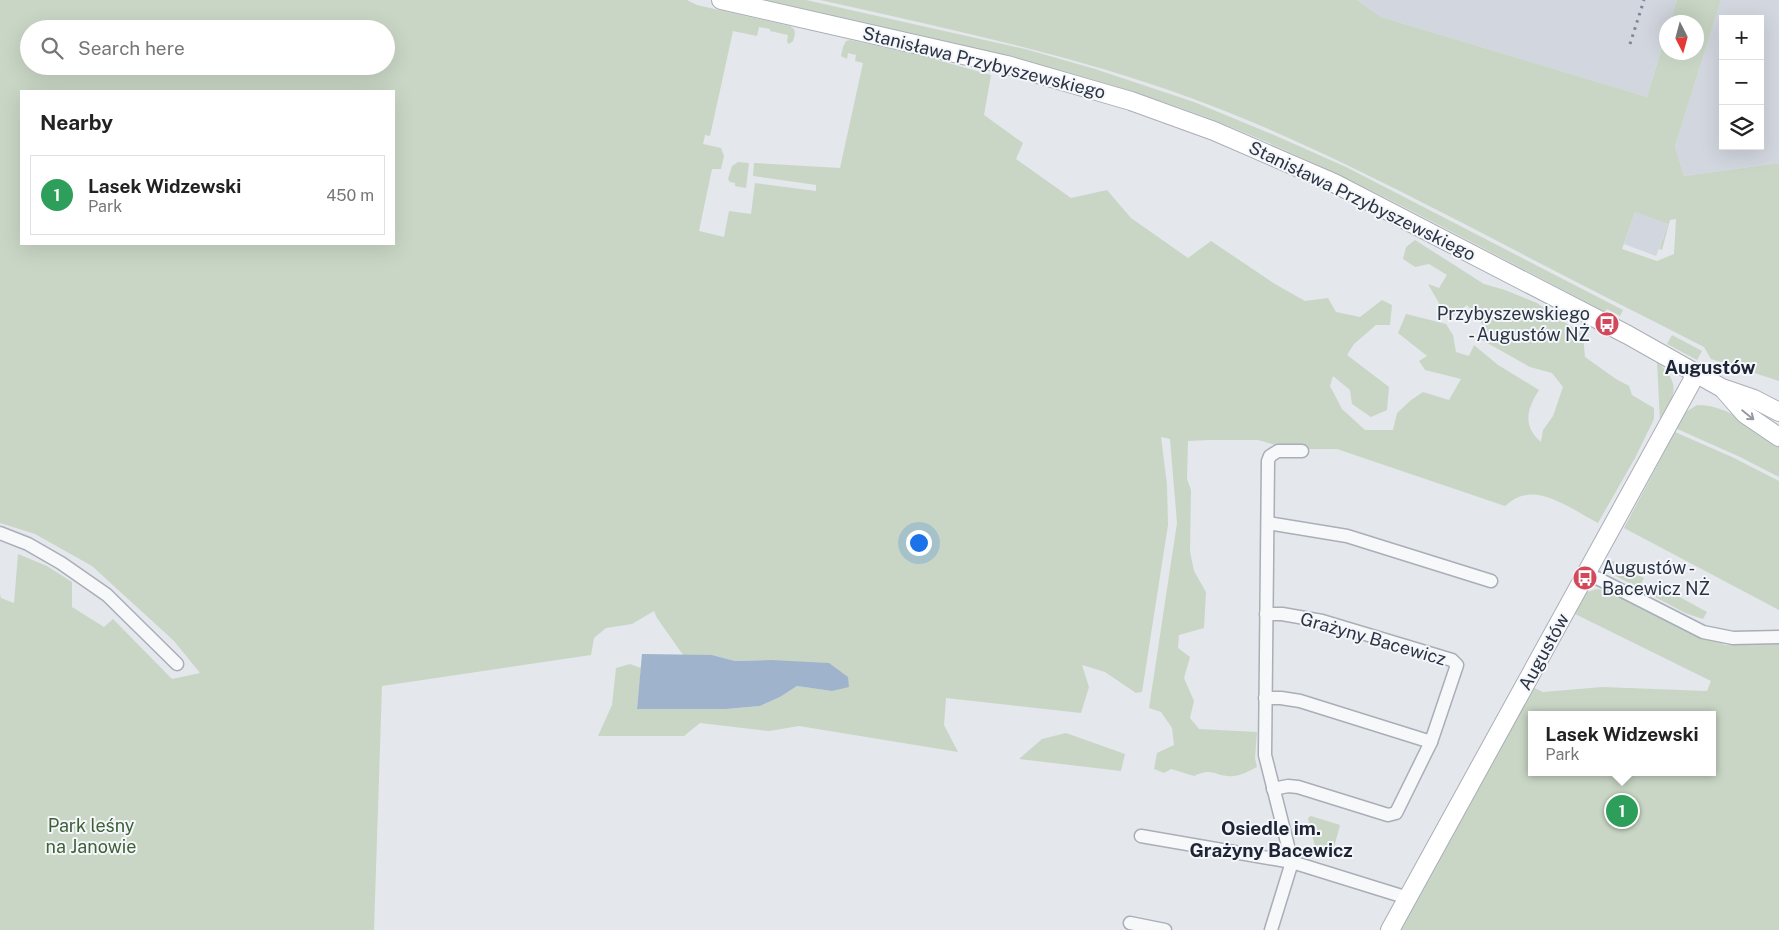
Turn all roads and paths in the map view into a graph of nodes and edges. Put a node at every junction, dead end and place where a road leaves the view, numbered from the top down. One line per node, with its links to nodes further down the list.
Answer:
1 (721, 0): 2 (street, Stanisława Przybyszewskiego)
2 (1696, 374): 3 (street, Stanisława Przybyszewskiego); 9 (street, Augustów)
3 (1722, 388): 4 (street, Stanisława Przybyszewskiego); 5 (street, Stanisława Przybyszewskiego, one-way to 5)
4 (1779, 412)
5 (1779, 437)
6 (1302, 451): 7 (street)
7 (1268, 523): 10 (street); 11 (street)
8 (0, 533): 13 (street)
9 (1587, 573): 12 (street); 19 (street, Augustów)
10 (1491, 581)
11 (1266, 614): 14 (street); 15 (street, Grażyny Bacewicz)
12 (1779, 637)
13 (177, 664)
14 (1265, 698): 15 (street); 16 (street)
15 (1431, 742): 16 (street, Grażyny Bacewicz)
16 (1273, 789): 18 (street)
17 (1141, 836): 18 (street)
18 (1292, 862): 19 (street); 22 (street)
19 (1408, 898): 23 (street, Augustów)
20 (1130, 923): 21 (street)
21 (1165, 930)
22 (1271, 930)
23 (1390, 930)

